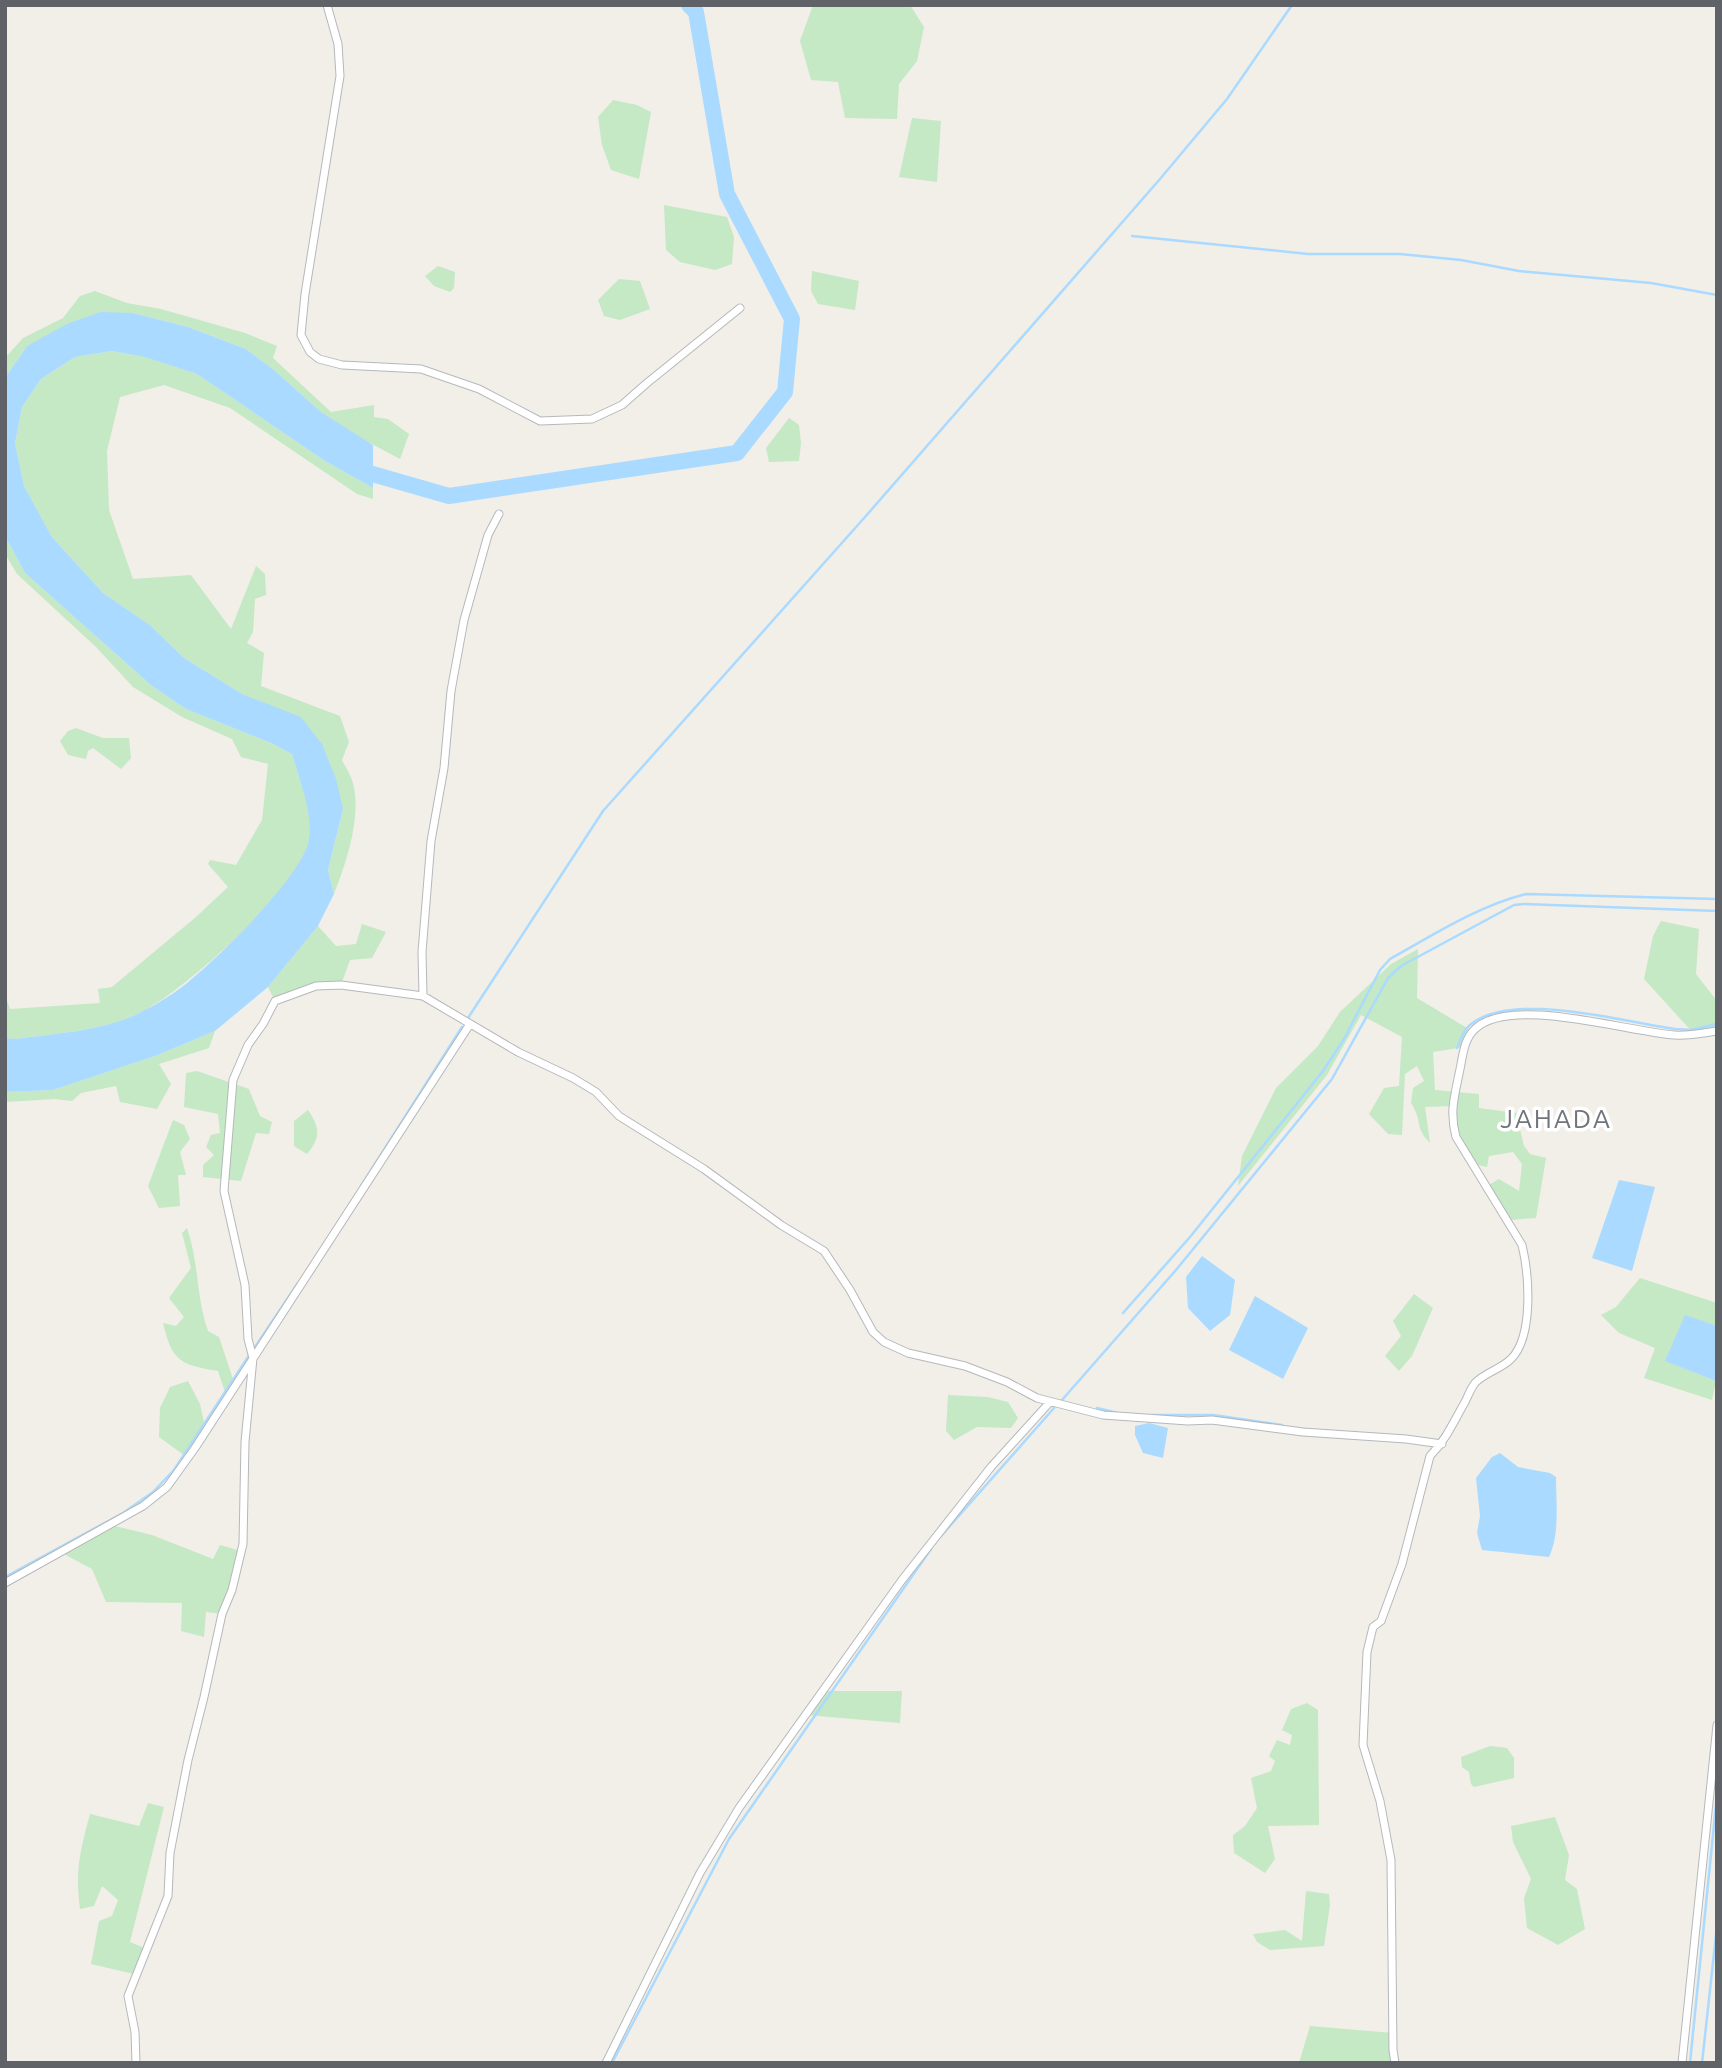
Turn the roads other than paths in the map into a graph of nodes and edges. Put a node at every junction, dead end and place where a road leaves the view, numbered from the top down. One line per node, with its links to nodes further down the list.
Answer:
1 (327, 5): 2 (street)
2 (740, 308)
3 (499, 514): 4 (street)
4 (423, 996): 5 (street); 7 (street)
5 (470, 1024): 7 (street); 8 (street)
6 (1717, 1031): 9 (street)
7 (253, 1358): 10 (street); 12 (street)
8 (1051, 1402): 9 (street); 13 (street)
9 (1442, 1444): 14 (street)
10 (5, 1583)
11 (1717, 1725): 15 (street)
12 (136, 2063)
13 (606, 2063)
14 (1395, 2063)
15 (1682, 2063)

